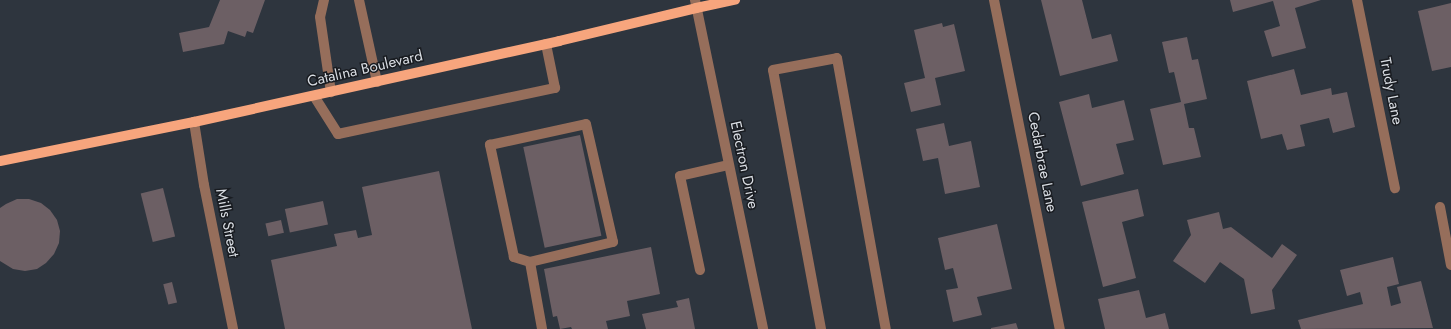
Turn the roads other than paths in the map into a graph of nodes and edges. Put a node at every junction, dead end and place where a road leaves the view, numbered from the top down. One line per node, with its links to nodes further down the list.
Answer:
1 (324, 0): 9 (street)
2 (359, 0): 8 (street)
3 (735, 0): 6 (main road, Catalina Boulevard)
4 (994, 0): 24 (street, Cedarbrae Lane)
5 (1357, 0): 14 (street, Trudy Lane)
6 (694, 3): 7 (main road, Catalina Boulevard); 13 (street, Electron Drive)
7 (546, 44): 8 (main road, Catalina Boulevard); 10 (street)
8 (377, 82): 9 (main road, Catalina Boulevard)
9 (331, 92): 10 (main road, Catalina Boulevard)
10 (314, 96): 11 (main road, Catalina Boulevard)
11 (194, 122): 12 (main road, Catalina Boulevard); 19 (street, Mills Street)
12 (0, 161)
13 (728, 165): 18 (street); 21 (street, Electron Drive)
14 (1395, 188)
15 (1440, 207): 17 (street)
16 (530, 262): 16 (street); 20 (street)
17 (1451, 266)
18 (700, 270)
19 (233, 329)
20 (542, 329)
21 (763, 329)
22 (822, 329): 23 (street)
23 (886, 329)
24 (1060, 329)

